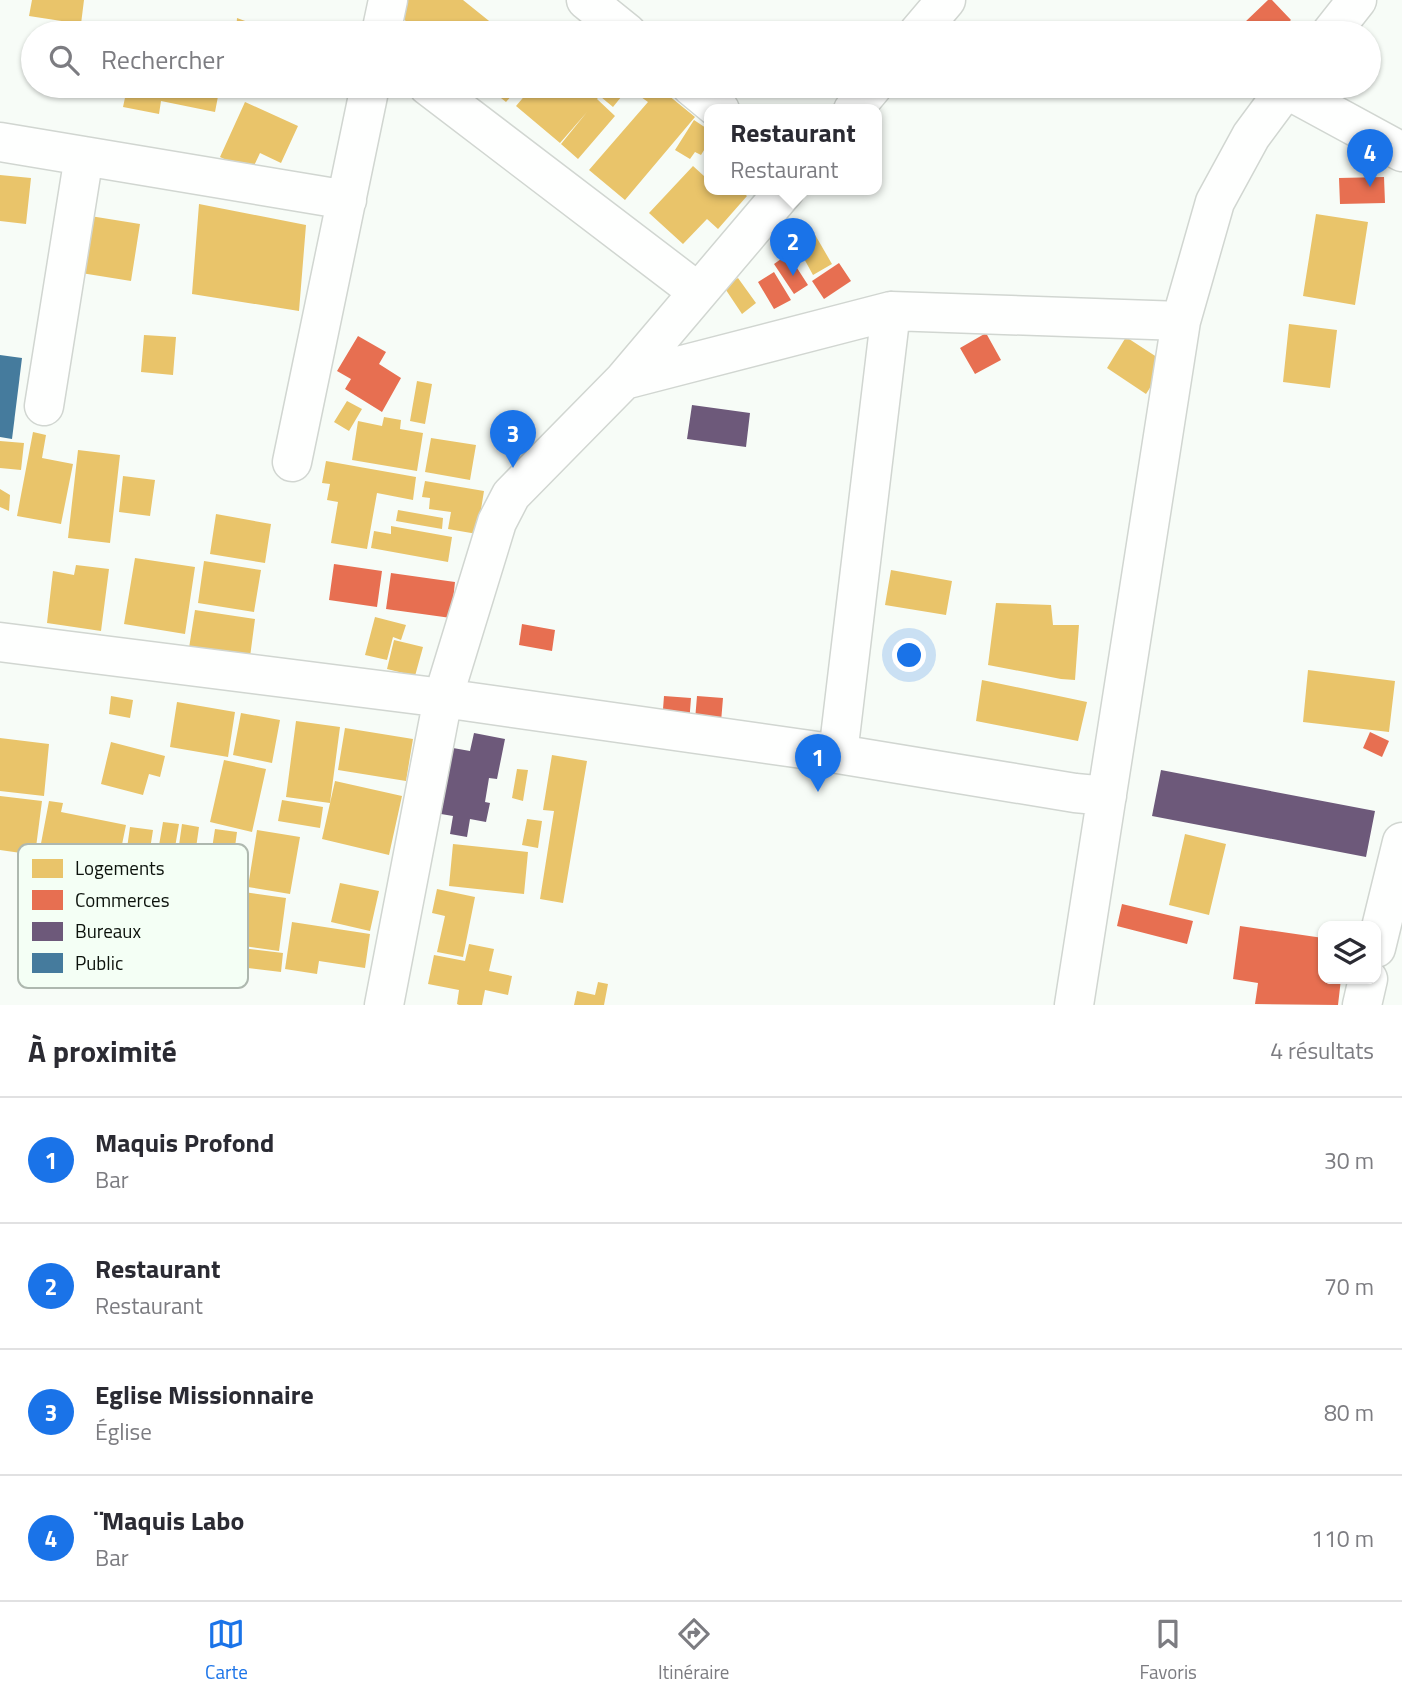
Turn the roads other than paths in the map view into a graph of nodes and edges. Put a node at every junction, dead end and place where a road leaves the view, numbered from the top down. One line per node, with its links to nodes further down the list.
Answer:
1 (388, 0): 5 (street)
2 (586, 0): 6 (street)
3 (946, 0): 7 (street)
4 (1357, 0): 8 (street)
5 (384, 21)
6 (612, 21)
7 (928, 21)
8 (1340, 21)
9 (368, 98): 17 (street)
10 (444, 98): 18 (street)
11 (1279, 98): 20 (street)
12 (1306, 98): 14 (street)
13 (0, 142): 15 (street)
14 (1402, 152)
15 (84, 156): 17 (street); 22 (street)
16 (781, 195): 18 (street)
17 (347, 200): 23 (street)
18 (698, 292): 21 (street)
19 (891, 312): 20 (street); 21 (street); 26 (street)
20 (1181, 321): 27 (street)
21 (624, 380): 25 (street)
22 (44, 406)
23 (292, 461)
24 (0, 642): 25 (street)
25 (443, 698): 26 (street); 31 (street)
26 (838, 754): 27 (street)
27 (1107, 796): 32 (street)
28 (1402, 842): 29 (street)
29 (1381, 928)
30 (1367, 984): 33 (street)
31 (384, 1005)
32 (1074, 1005)
33 (1362, 1005)

